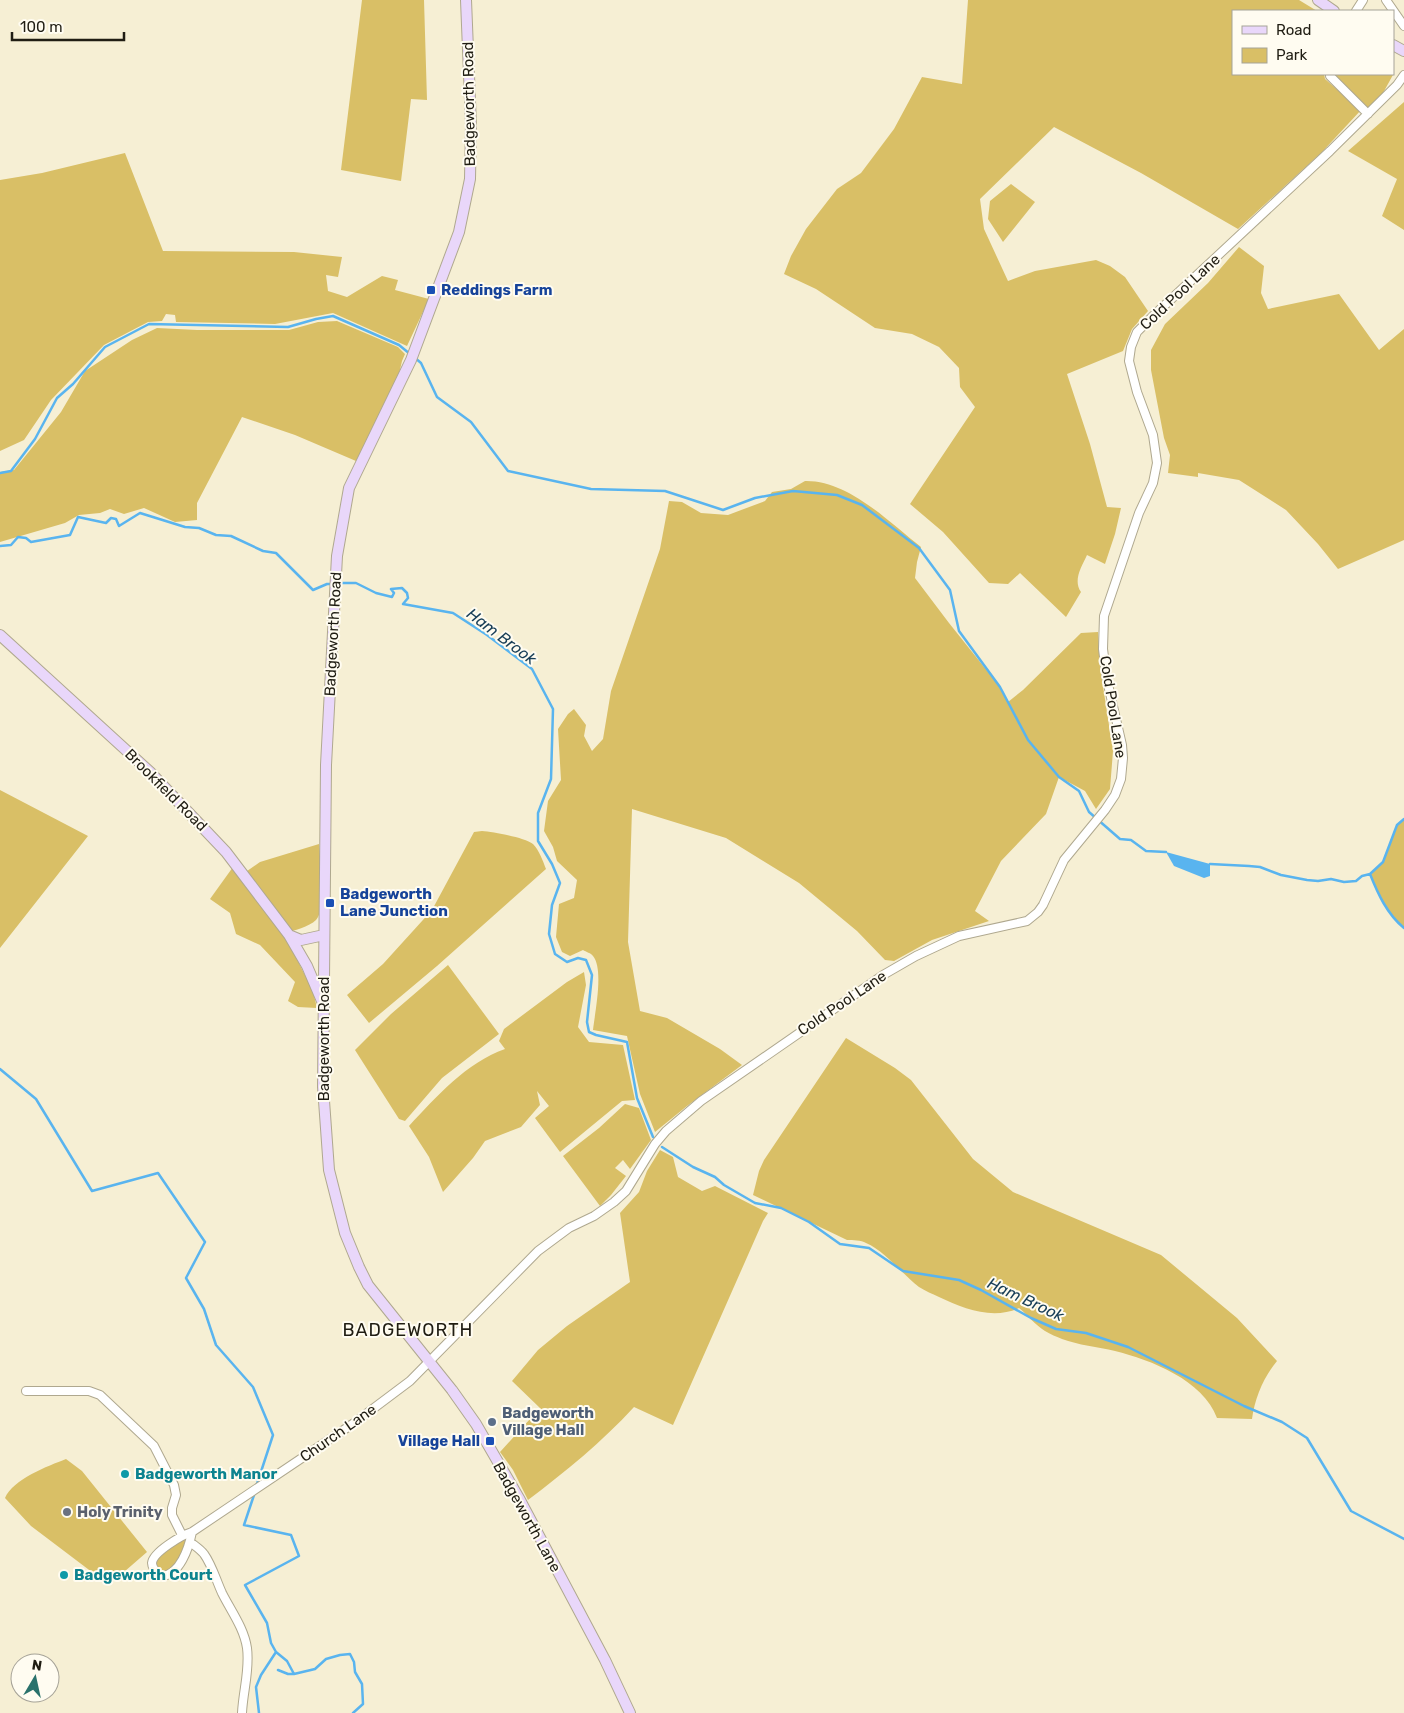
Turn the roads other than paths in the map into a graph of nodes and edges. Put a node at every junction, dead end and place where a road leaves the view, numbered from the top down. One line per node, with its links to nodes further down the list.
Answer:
1 (466, 0): 11 (street, Badgeworth Road)
2 (1318, 0): 3 (street)
3 (1333, 10)
4 (1394, 12): 5 (street)
5 (1404, 26)
6 (1404, 74): 8 (street, Cold Pool Lane)
7 (1330, 75): 8 (street)
8 (1368, 114): 16 (street, Cold Pool Lane)
9 (0, 635): 10 (street, Brookfield Road)
10 (289, 935): 11 (street); 13 (street, Brookfield Road)
11 (324, 936): 12 (street, Badgeworth Road)
12 (324, 962): 13 (street); 14 (street, Badgeworth Road)
13 (307, 966): 14 (street, Brookfield Road)
14 (323, 1004): 15 (street, Badgeworth Road)
15 (368, 1285): 16 (street, Badgeworth Lane)
16 (429, 1362): 18 (street, Church Lane); 22 (street, Badgeworth Lane)
17 (26, 1391): 19 (street)
18 (192, 1532): 19 (street, Church Lane); 20 (street, Church Lane)
19 (182, 1535): 20 (street, Church Lane)
20 (190, 1542): 21 (street)
21 (242, 1713)
22 (630, 1713)

